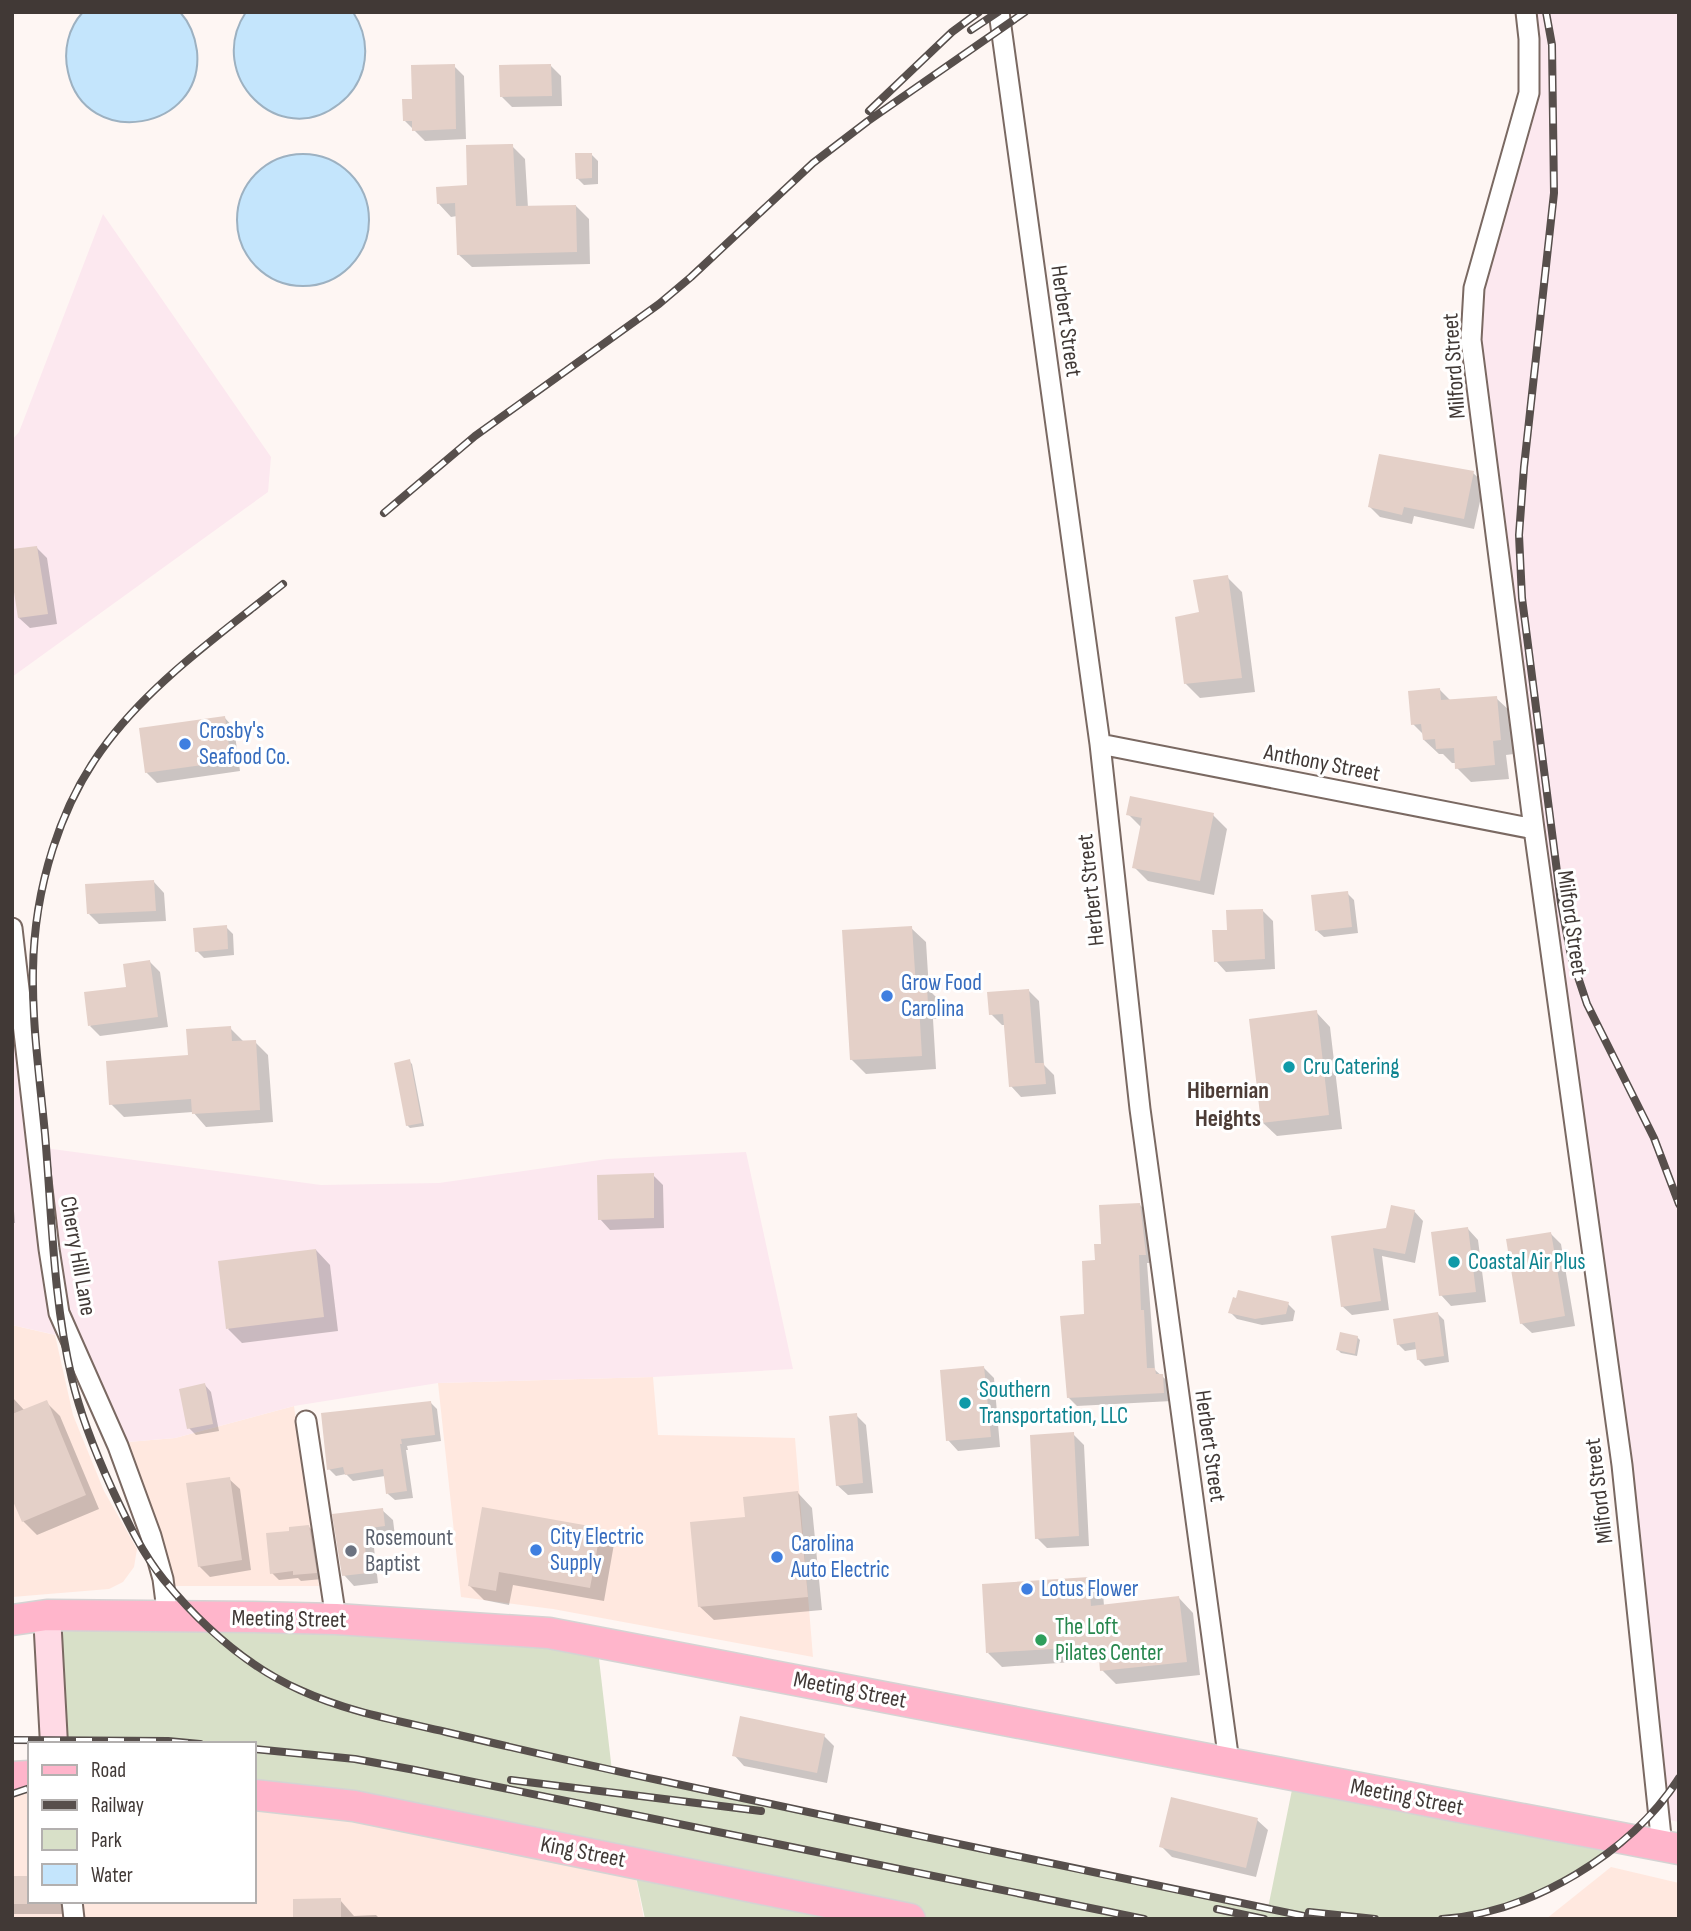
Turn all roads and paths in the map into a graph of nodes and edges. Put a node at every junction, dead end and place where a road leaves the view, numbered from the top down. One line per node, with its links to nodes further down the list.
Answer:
1 (999, 12): 3 (street, Herbert Street)
2 (1526, 12): 4 (street, Milford Street)
3 (1100, 744): 4 (street, Anthony Street); 12 (street, Herbert Street)
4 (1534, 829): 14 (street, Milford Street)
5 (12, 928): 8 (street, Cherry Hill Lane)
6 (306, 1421): 9 (street)
7 (47, 1615): 8 (main road, Meeting Street); 10 (main road, Meeting Street); 11 (street)
8 (168, 1618): 9 (main road, Meeting Street)
9 (336, 1619): 12 (main road, Meeting Street)
10 (12, 1620)
11 (54, 1742)
12 (1229, 1762): 14 (main road, Meeting Street)
13 (256, 1795): 15 (main road, King Street)
14 (1670, 1848)
15 (910, 1919)

